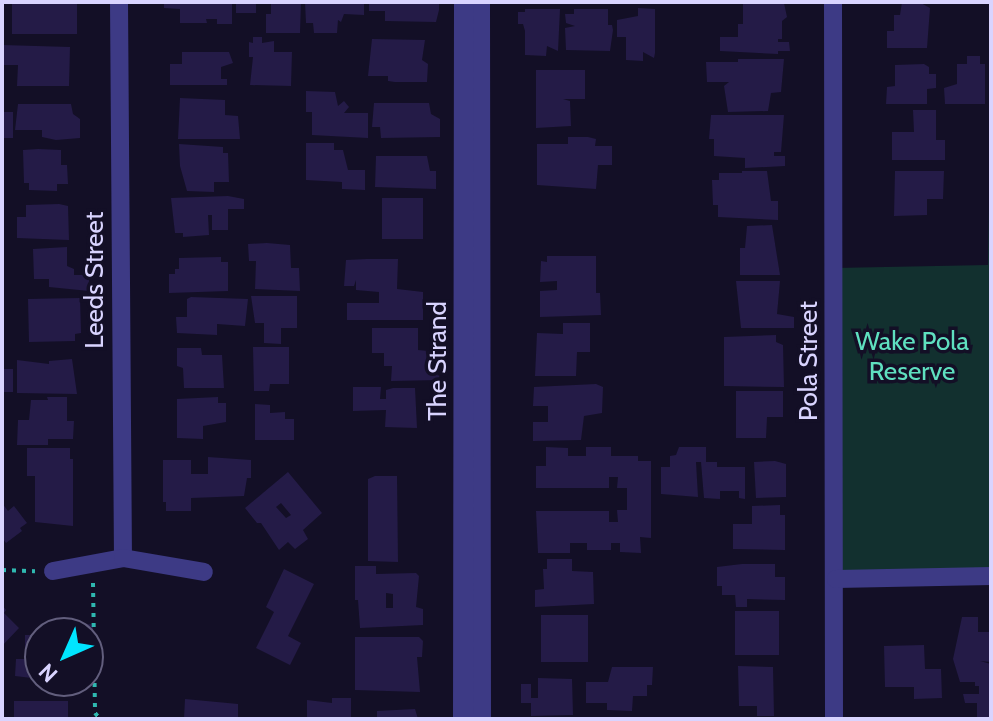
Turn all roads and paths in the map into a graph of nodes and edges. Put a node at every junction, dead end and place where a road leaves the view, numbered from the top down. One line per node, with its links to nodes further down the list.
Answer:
1 (119, 2): 5 (street, Leeds Street)
2 (464, 2): 13 (street, The Strand)
3 (480, 2): 14 (street, The Strand)
4 (833, 2): 11 (street, Pola Street)
5 (123, 558): 6 (street); 9 (street)
6 (93, 564): 8 (street); 12 (path)
7 (2, 570): 8 (path)
8 (53, 571)
9 (204, 572)
10 (991, 576): 11 (street)
11 (836, 579): 15 (street, Pola Street)
12 (100, 719)
13 (463, 719)
14 (481, 719)
15 (834, 719)

